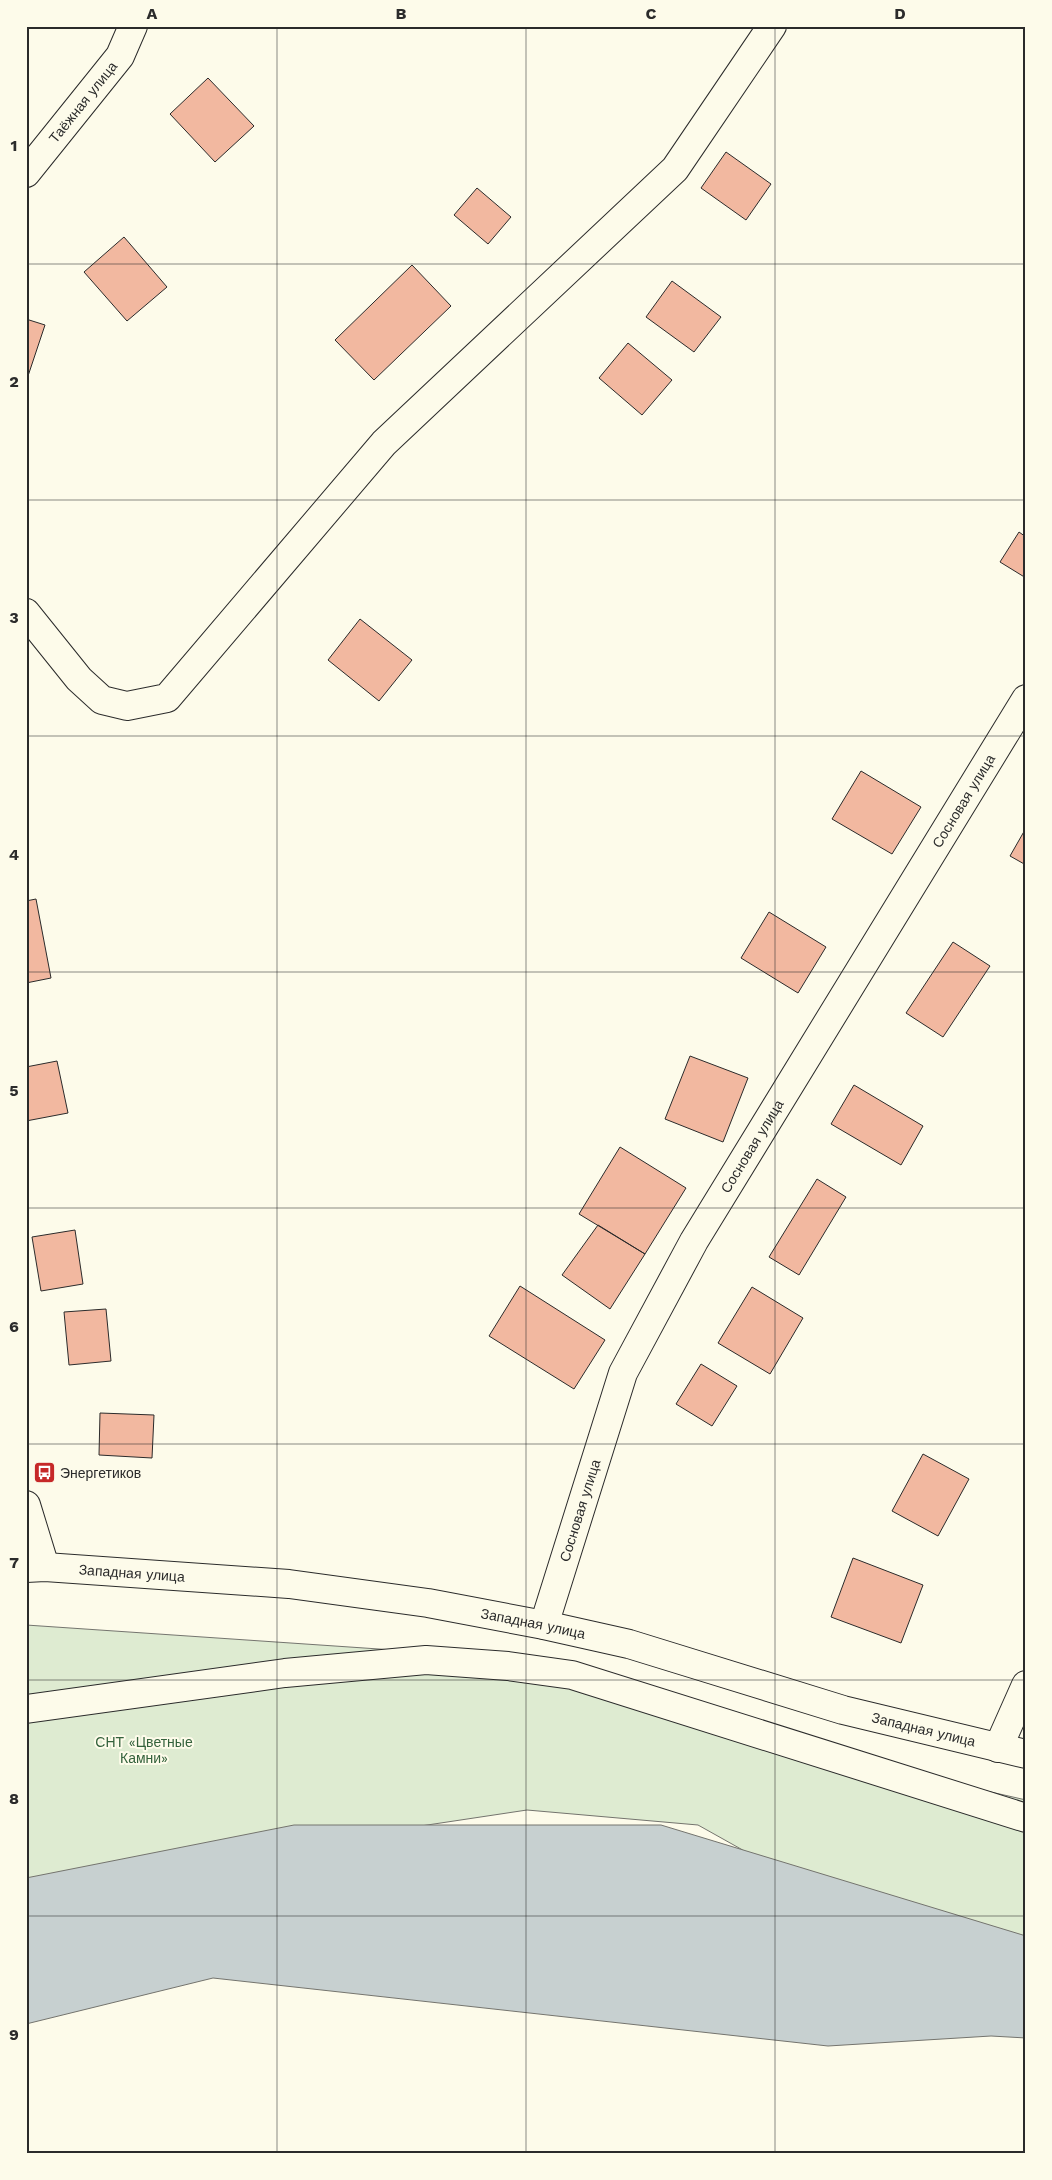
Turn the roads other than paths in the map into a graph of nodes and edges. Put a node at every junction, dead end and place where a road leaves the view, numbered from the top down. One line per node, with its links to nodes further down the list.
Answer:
1 (132, 26): 3 (street, Таёжная улица)
2 (772, 26): 4 (street)
3 (26, 172)
4 (26, 613)
5 (1026, 699): 8 (street, Сосновая улица)
6 (26, 1505): 7 (street)
7 (36, 1568): 8 (street, Западная улица)
8 (544, 1625): 11 (street, Западная улица)
9 (1026, 1685): 11 (street)
10 (26, 1709): 13 (street)
11 (998, 1748): 12 (street, Западная улица)
12 (1026, 1754)
13 (1026, 1818)

